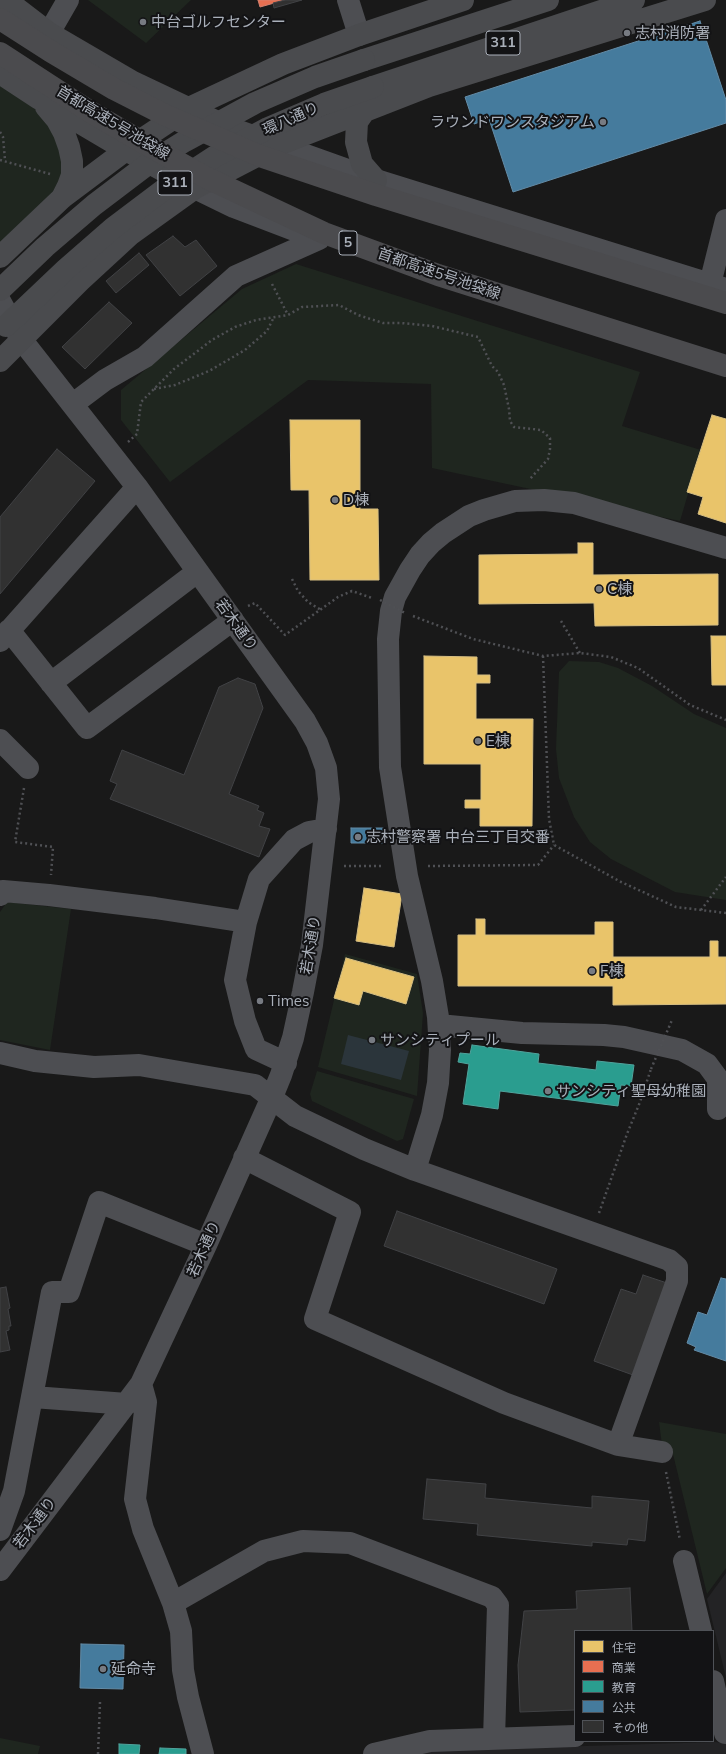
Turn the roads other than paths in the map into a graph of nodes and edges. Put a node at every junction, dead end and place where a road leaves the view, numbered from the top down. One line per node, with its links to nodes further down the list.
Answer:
1 (6, 0): 9 (main road)
2 (68, 0): 9 (street)
3 (348, 0): 10 (street)
4 (463, 0): 10 (main road)
5 (548, 0): 25 (main road, 環八通り / 311, bridge)
6 (634, 0): 28 (main road, 環八通り / 311, bridge)
7 (705, 0): 15 (main road)
8 (0, 19): 27 (highway, 首都高速5号池袋線, bridge)
9 (50, 33): 14 (main road)
10 (359, 35): 14 (main road)
11 (0, 53): 32 (highway, 首都高速5号池袋線 / 5, bridge)
12 (0, 73): 13 (main road)
13 (38, 98): 17 (main road); 20 (main road)
14 (189, 108): 16 (main road); 17 (main road)
15 (366, 110): 16 (main road); 18 (main road)
16 (278, 145): 18 (street); 19 (main road)
17 (126, 150): 19 (main road); 20 (main road)
18 (376, 180): 24 (street)
19 (195, 188): 22 (street); 29 (main road)
20 (62, 198): 23 (main road)
21 (726, 220): 24 (street)
22 (320, 240): 31 (street); 33 (street)
23 (0, 257)
24 (718, 286)
25 (0, 290)
26 (0, 301): 29 (street, 若木通り)
27 (726, 304)
28 (0, 332)
29 (21, 339): 30 (main road); 33 (street, 若木通り)
30 (0, 361)
31 (726, 363)
32 (726, 366)
33 (73, 404): 34 (street, 若木通り)
34 (137, 487): 36 (street, 若木通り); 38 (street)
35 (726, 548): 45 (street)
36 (197, 572): 37 (street, 若木通り); 39 (street)
37 (232, 620): 39 (street); 42 (street, 若木通り)
38 (5, 636): 39 (street)
39 (51, 683)
40 (0, 740): 41 (street)
41 (28, 768)
42 (326, 829): 44 (street); 47 (street, 若木通り)
43 (0, 895): 44 (street)
44 (246, 922): 47 (street)
45 (439, 1025): 49 (street); 51 (street)
46 (0, 1053): 48 (street)
47 (286, 1063): 48 (street, 若木通り)
48 (272, 1097): 50 (street, 若木通り); 51 (street)
49 (718, 1109)
50 (244, 1158): 52 (street, 若木通り); 56 (street)
51 (415, 1170): 56 (street)
52 (206, 1245): 53 (street, 若木通り); 54 (street)
53 (141, 1384): 55 (street, 若木通り); 61 (street)
54 (33, 1397): 55 (street); 58 (street)
55 (127, 1404): 60 (street, 若木通り)
56 (618, 1445): 57 (street)
57 (662, 1452)
58 (0, 1530)
59 (684, 1561): 62 (street)
60 (0, 1570)
61 (173, 1603): 66 (street); 67 (street)
62 (701, 1630)
63 (714, 1688): 64 (street)
64 (721, 1733)
65 (574, 1736): 66 (street)
66 (494, 1739): 68 (street)
67 (203, 1754)
68 (374, 1754)

